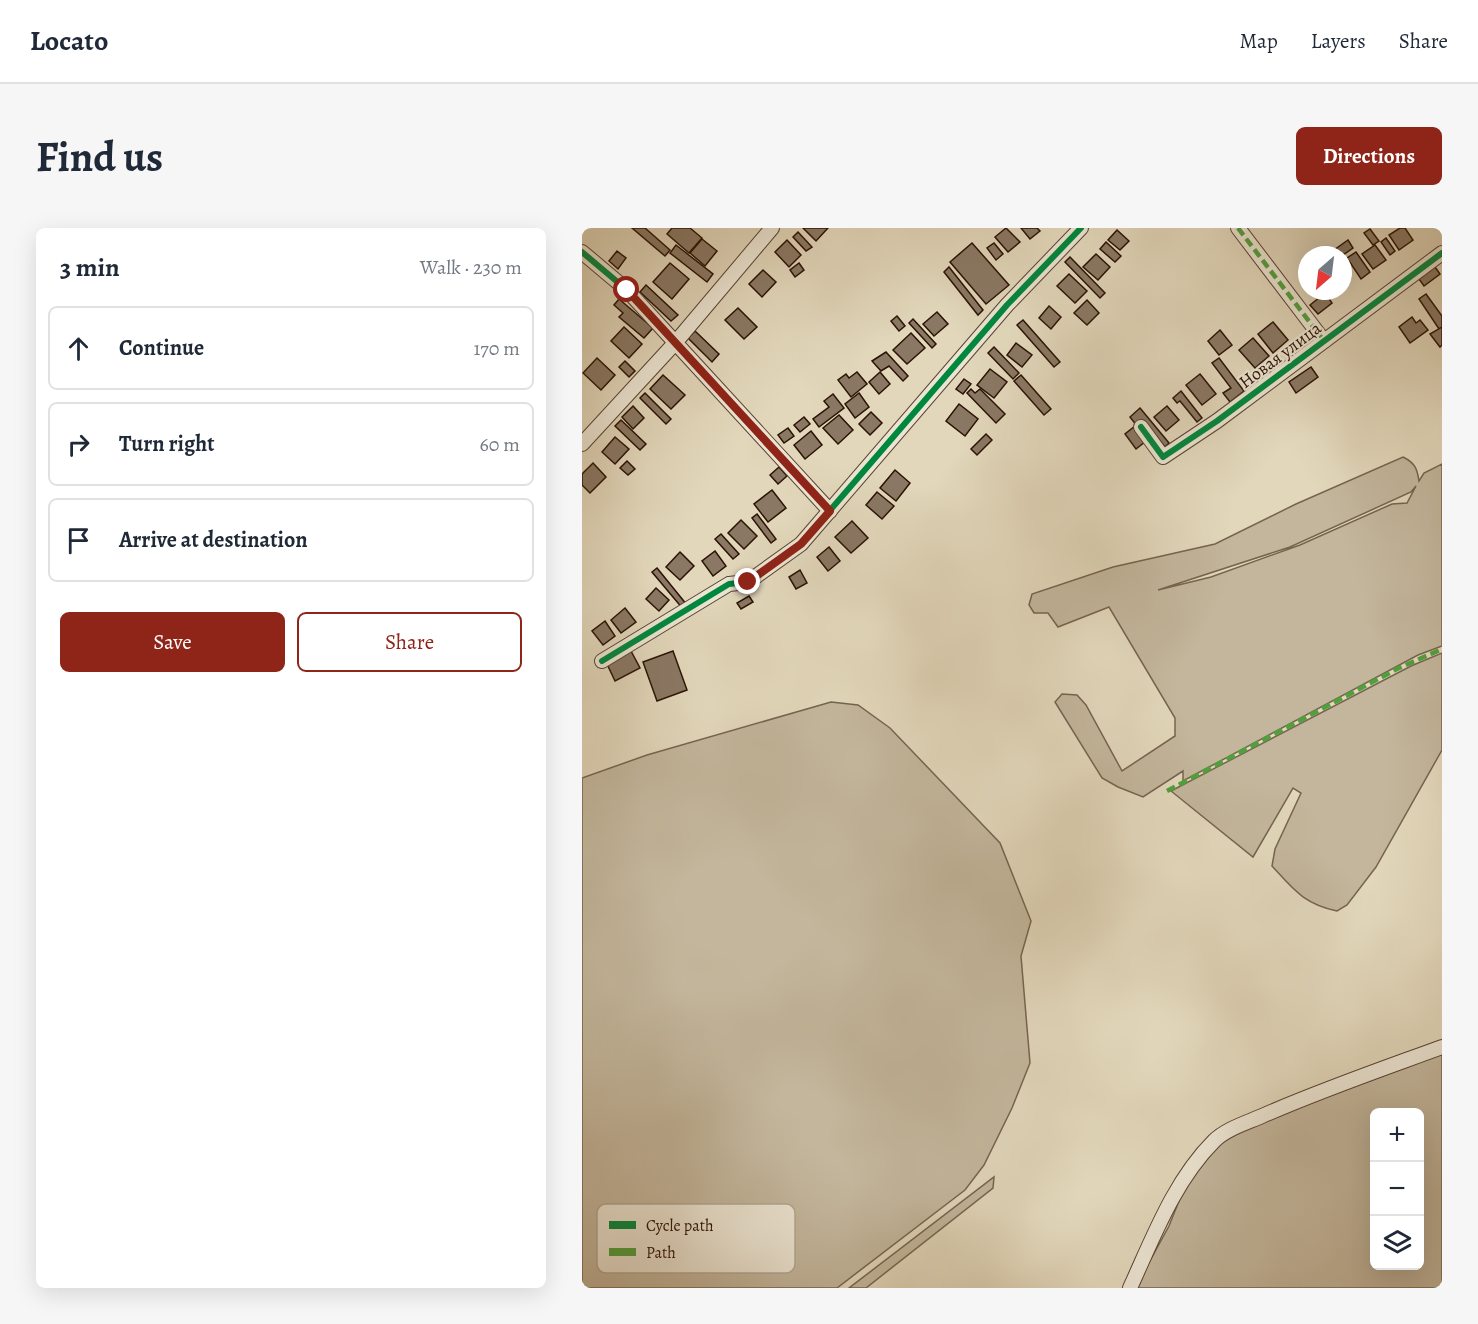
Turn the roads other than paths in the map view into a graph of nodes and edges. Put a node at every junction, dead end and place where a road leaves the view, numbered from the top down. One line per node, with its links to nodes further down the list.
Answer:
1 (772, 228): 7 (street)
2 (1081, 228): 10 (street)
3 (1238, 228): 6 (street)
4 (582, 252): 7 (street)
5 (1442, 253): 6 (street, Новая улица)
6 (1324, 341): 8 (street, Новая улица)
7 (675, 343): 9 (street); 10 (street)
8 (1141, 427)
9 (582, 444)
10 (830, 511): 11 (street)
11 (602, 661)
12 (1442, 1047): 13 (street)
13 (1130, 1288)

